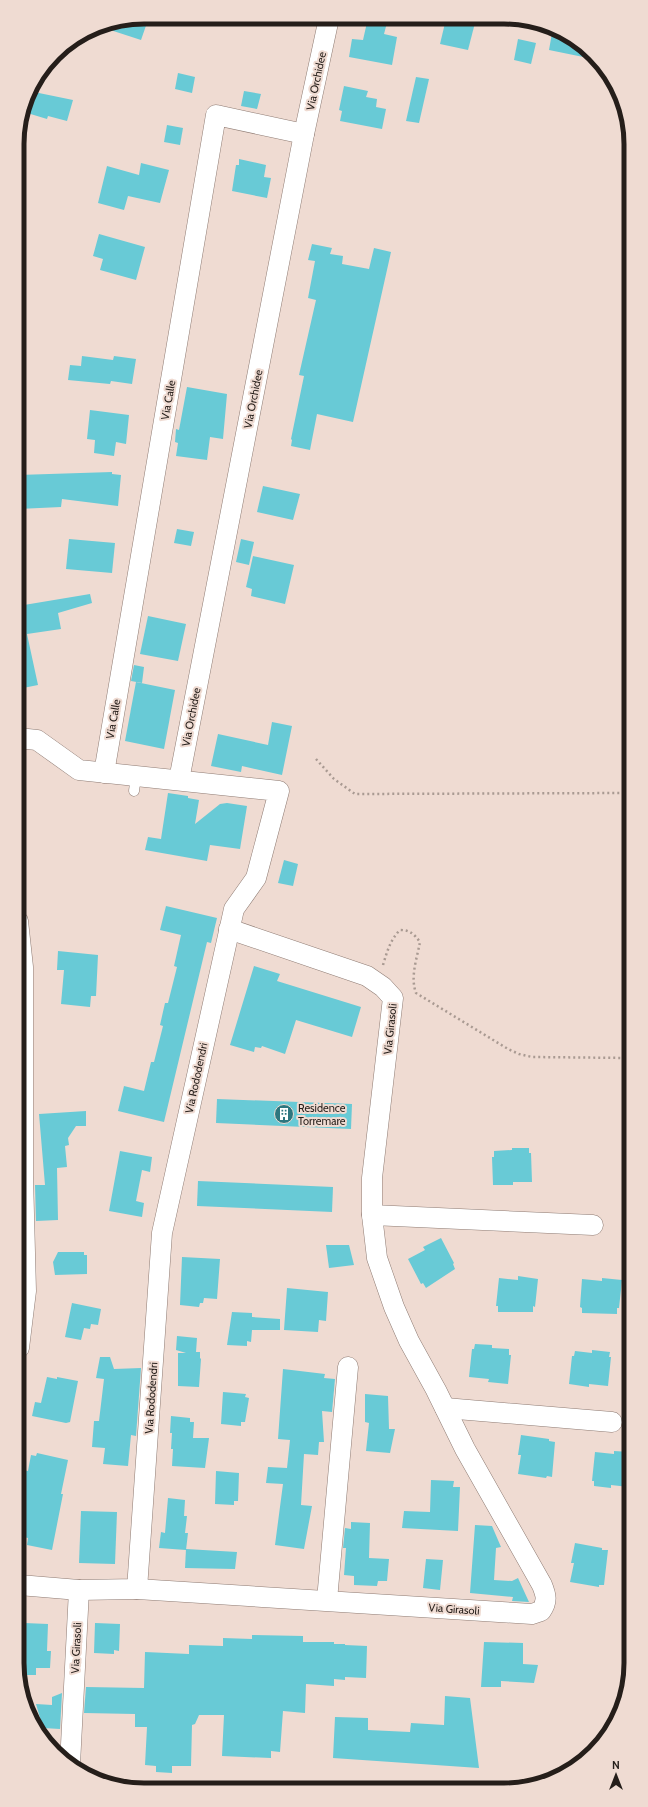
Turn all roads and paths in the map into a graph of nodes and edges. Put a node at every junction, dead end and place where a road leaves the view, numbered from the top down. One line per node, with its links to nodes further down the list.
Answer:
1 (329, 24): 2 (street, Via Orchidee)
2 (304, 134): 5 (street, Via Calle); 6 (street, Via Orchidee)
3 (24, 739): 5 (street, Via Rododendri)
4 (316, 759): 7 (path)
5 (104, 773): 6 (street, Via Rododendri)
6 (179, 780): 8 (street, Via Rododendri)
7 (624, 793)
8 (229, 929): 12 (street, Via Girasoli); 19 (street, Via Rododendri)
9 (382, 965): 10 (path)
10 (624, 1058)
11 (24, 1212): 14 (street)
12 (372, 1214): 13 (street); 16 (street, Via Girasoli)
13 (593, 1225)
14 (24, 1302)
15 (348, 1367): 21 (street)
16 (445, 1408): 17 (street); 21 (street, Via Girasoli)
17 (612, 1422)
18 (24, 1585): 20 (street)
19 (137, 1589): 20 (street); 21 (street, Via Girasoli)
20 (79, 1590): 22 (street, Via Girasoli)
21 (327, 1600)
22 (70, 1757)

